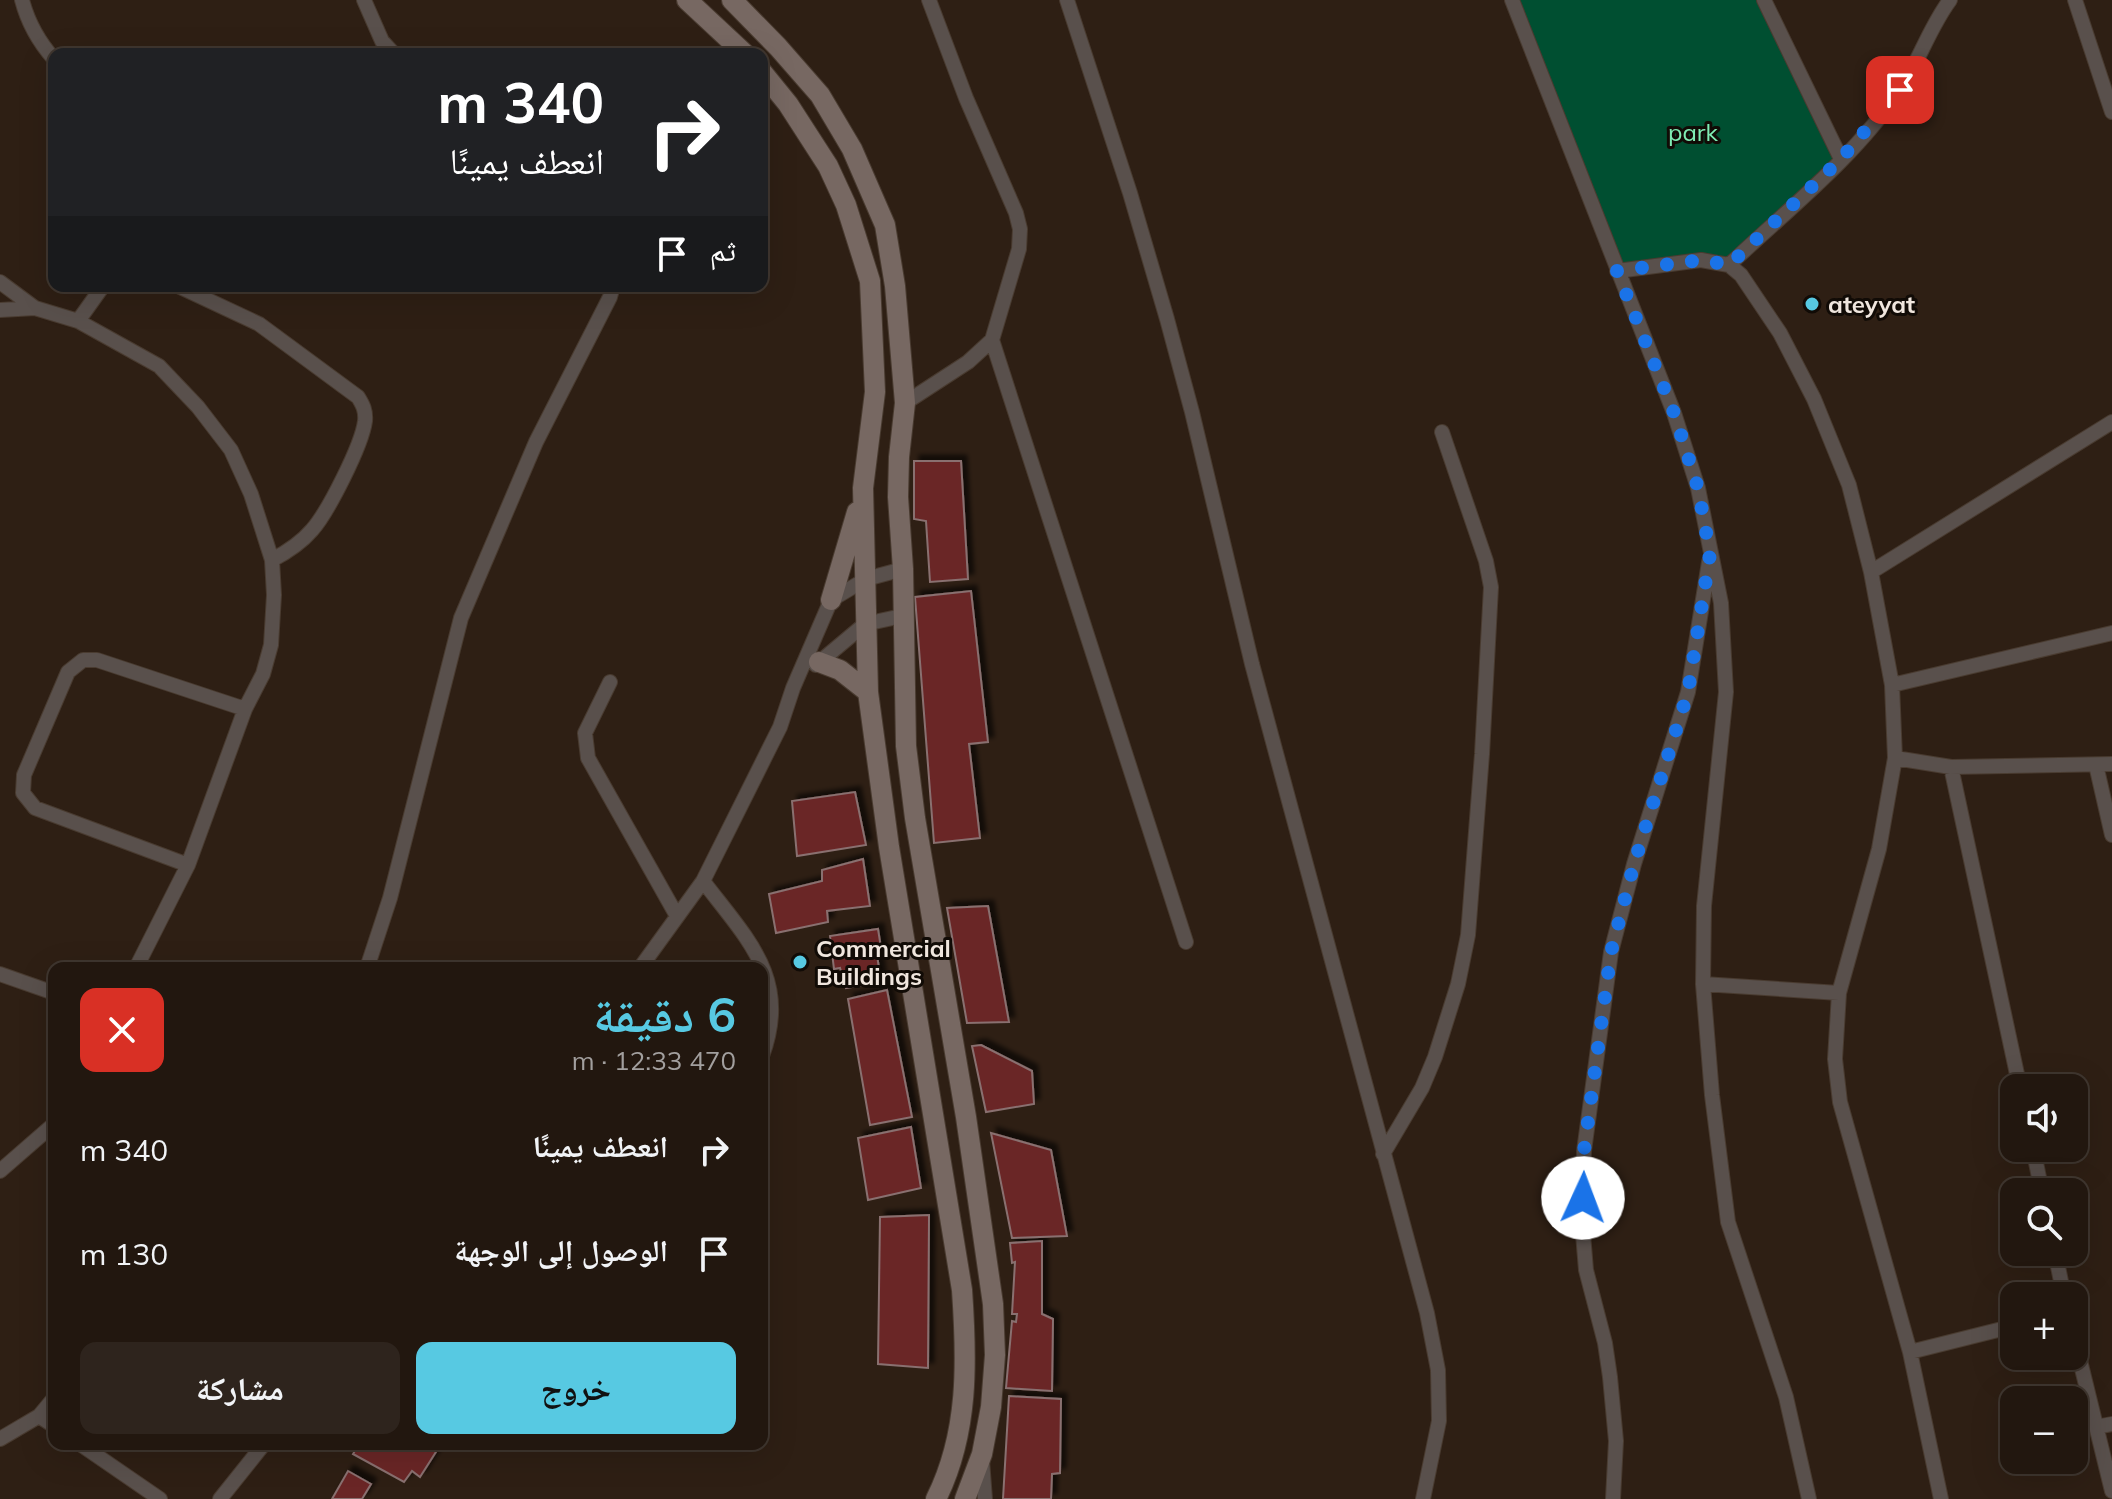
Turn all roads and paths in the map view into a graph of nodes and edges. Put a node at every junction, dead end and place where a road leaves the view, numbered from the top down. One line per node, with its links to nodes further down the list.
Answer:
1 (22, 0): 14 (street)
2 (364, 0): 11 (street)
3 (687, 0): 12 (main road)
4 (732, 0): 13 (main road)
5 (929, 0): 28 (street)
6 (1067, 0): 69 (street)
7 (1512, 0): 20 (street)
8 (1764, 0): 18 (street)
9 (1950, 0): 18 (street)
10 (2075, 0): 17 (street)
11 (388, 48)
12 (739, 48)
13 (767, 48)
14 (48, 52)
15 (770, 52): 29 (main road)
16 (768, 79): 32 (main road)
17 (2112, 112)
18 (1841, 159): 19 (street)
19 (1729, 265): 20 (street); 36 (street)
20 (1617, 271): 33 (street)
21 (0, 282): 25 (street)
22 (99, 292): 27 (street)
23 (191, 292): 34 (street)
24 (611, 292): 58 (street)
25 (35, 308): 26 (street); 27 (street)
26 (0, 310)
27 (78, 321): 34 (street)
28 (992, 340): 29 (street); 56 (street)
29 (905, 403): 35 (main road)
30 (2112, 422): 36 (street)
31 (1442, 432): 69 (street)
32 (863, 488): 37 (main road); 38 (main road)
33 (1710, 554): 62 (street); 90 (street)
34 (272, 560): 47 (street)
35 (903, 569): 37 (street); 39 (main road)
36 (1871, 572): 44 (street)
37 (866, 579): 38 (street); 40 (main road)
38 (831, 600): 45 (street)
39 (902, 616): 40 (street); 82 (main road)
40 (865, 624): 42 (street); 46 (main road)
41 (2112, 633): 44 (street)
42 (819, 662): 45 (street); 46 (main road)
43 (610, 682): 55 (street)
44 (1892, 685): 48 (street)
45 (793, 688): 54 (street)
46 (868, 692): 86 (main road)
47 (245, 709): 53 (street); 53 (street)
48 (1895, 758): 51 (street); 65 (street)
49 (2112, 764): 50 (street)
50 (2096, 765): 51 (street); 52 (street)
51 (1951, 767): 67 (street)
52 (2112, 835)
53 (188, 865): 57 (street)
54 (703, 881): 55 (street); 60 (street)
55 (677, 916): 59 (street)
56 (1186, 942)
57 (139, 962)
58 (369, 962)
59 (644, 962)
60 (760, 962)
61 (0, 974): 63 (street)
62 (1703, 984): 65 (street); 91 (street)
63 (48, 991)
64 (768, 992): 66 (street)
65 (1839, 993): 72 (street)
66 (768, 1040)
67 (2017, 1074)
68 (48, 1129): 70 (street)
69 (1383, 1154): 89 (street)
70 (0, 1171)
71 (2000, 1330): 72 (street)
72 (1910, 1352): 92 (street)
73 (2082, 1370): 78 (street)
74 (48, 1405): 75 (street)
75 (39, 1416): 76 (street); 79 (street)
76 (48, 1422)
77 (2112, 1424): 78 (street)
78 (2096, 1427): 83 (street)
79 (0, 1439)
80 (89, 1450): 84 (street)
81 (259, 1450): 85 (street)
82 (982, 1454): 87 (main road); 88 (street)
83 (2112, 1491)
84 (160, 1499)
85 (220, 1499)
86 (936, 1499)
87 (965, 1499)
88 (985, 1499)
89 (1423, 1499)
90 (1613, 1499)
91 (1809, 1499)
92 (1941, 1499)

